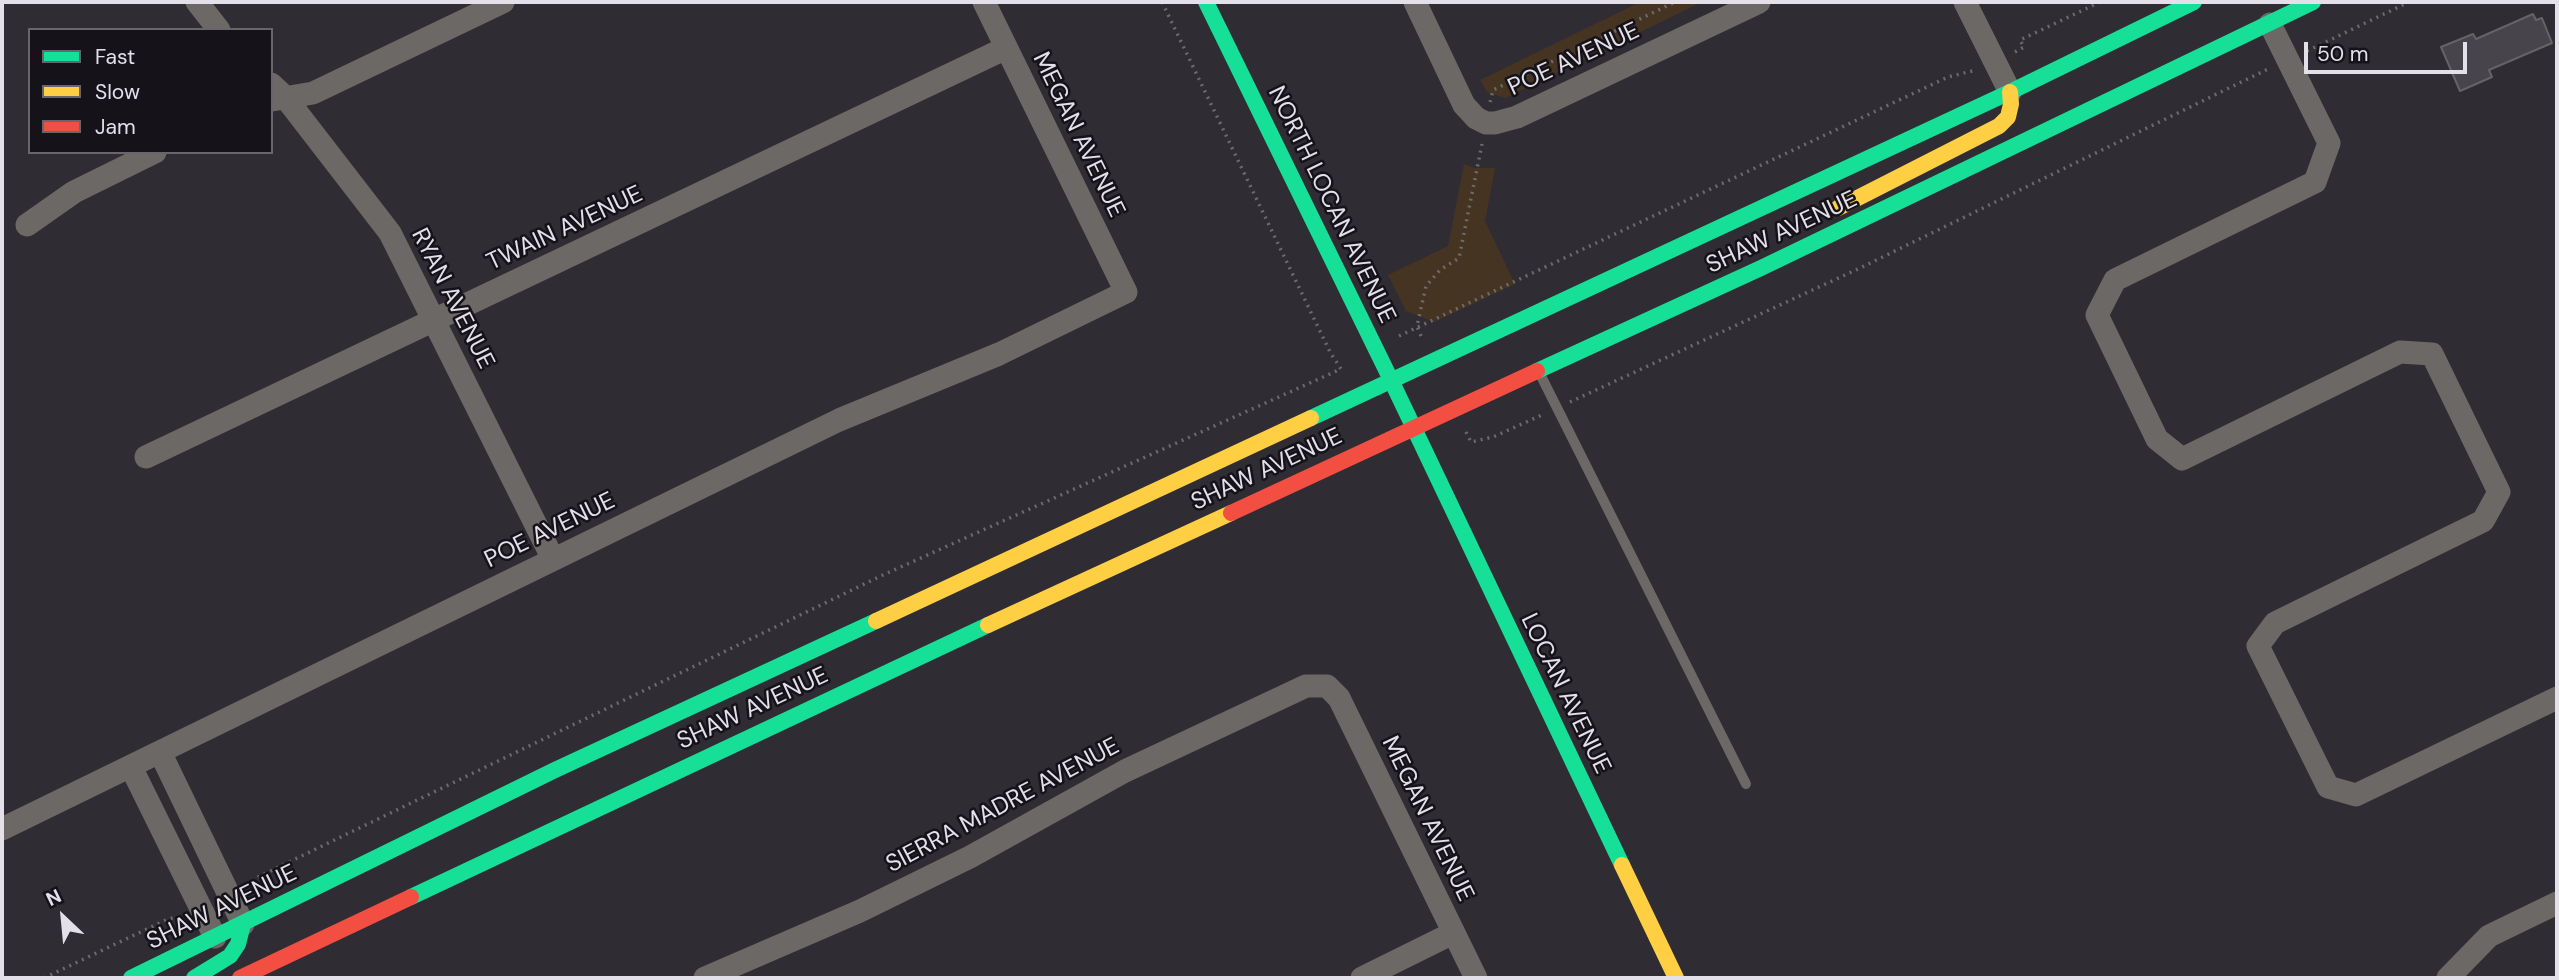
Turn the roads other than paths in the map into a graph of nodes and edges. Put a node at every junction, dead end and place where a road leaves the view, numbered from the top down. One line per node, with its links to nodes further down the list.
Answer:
1 (197, 2): 11 (street)
2 (503, 2): 14 (street)
3 (984, 2): 12 (street, MEGAN AVENUE)
4 (1206, 2): 23 (main road, NORTH LOCAN AVENUE)
5 (1415, 2): 9 (street, POE AVENUE)
6 (1965, 2): 13 (street)
7 (2194, 2): 13 (main road, SHAW AVENUE)
8 (2313, 2): 10 (main road, SHAW AVENUE)
9 (1755, 3)
10 (2270, 24): 19 (main road, SHAW AVENUE); 28 (street)
11 (217, 28)
12 (1006, 48): 20 (street, MEGAN AVENUE); 21 (street, TWAIN AVENUE)
13 (2010, 92): 16 (main road); 23 (main road, SHAW AVENUE)
14 (276, 94): 21 (street, RYAN AVENUE)
15 (151, 154): 17 (street)
16 (1827, 215)
17 (27, 225)
18 (1808, 227): 19 (main road)
19 (1761, 268): 22 (main road, SHAW AVENUE)
20 (1126, 292): 26 (street, POE AVENUE)
21 (434, 321): 25 (street, TWAIN AVENUE); 26 (street, RYAN AVENUE)
22 (1539, 371): 24 (main road, SHAW AVENUE); 31 (lane)
23 (1391, 380): 24 (main road, NORTH LOCAN AVENUE); 34 (main road, SHAW AVENUE)
24 (1414, 428): 39 (main road, SHAW AVENUE); 43 (main road, LOCAN AVENUE)
25 (146, 457)
26 (553, 559): 29 (street, POE AVENUE)
27 (1327, 686): 35 (street, MEGAN AVENUE); 40 (street, SIERRA MADRE AVENUE)
28 (2557, 698)
29 (160, 752): 30 (street, POE AVENUE); 34 (street)
30 (131, 766): 32 (street, POE AVENUE); 36 (street)
31 (1746, 783)
32 (2, 829)
33 (2557, 903): 44 (street)
34 (243, 924): 36 (main road, SHAW AVENUE); 38 (main road)
35 (1453, 933): 41 (street); 42 (street, MEGAN AVENUE)
36 (215, 937): 37 (main road, SHAW AVENUE)
37 (131, 978)
38 (194, 978)
39 (240, 978)
40 (705, 978)
41 (1362, 978)
42 (1476, 978)
43 (1676, 978)
44 (2448, 978)

